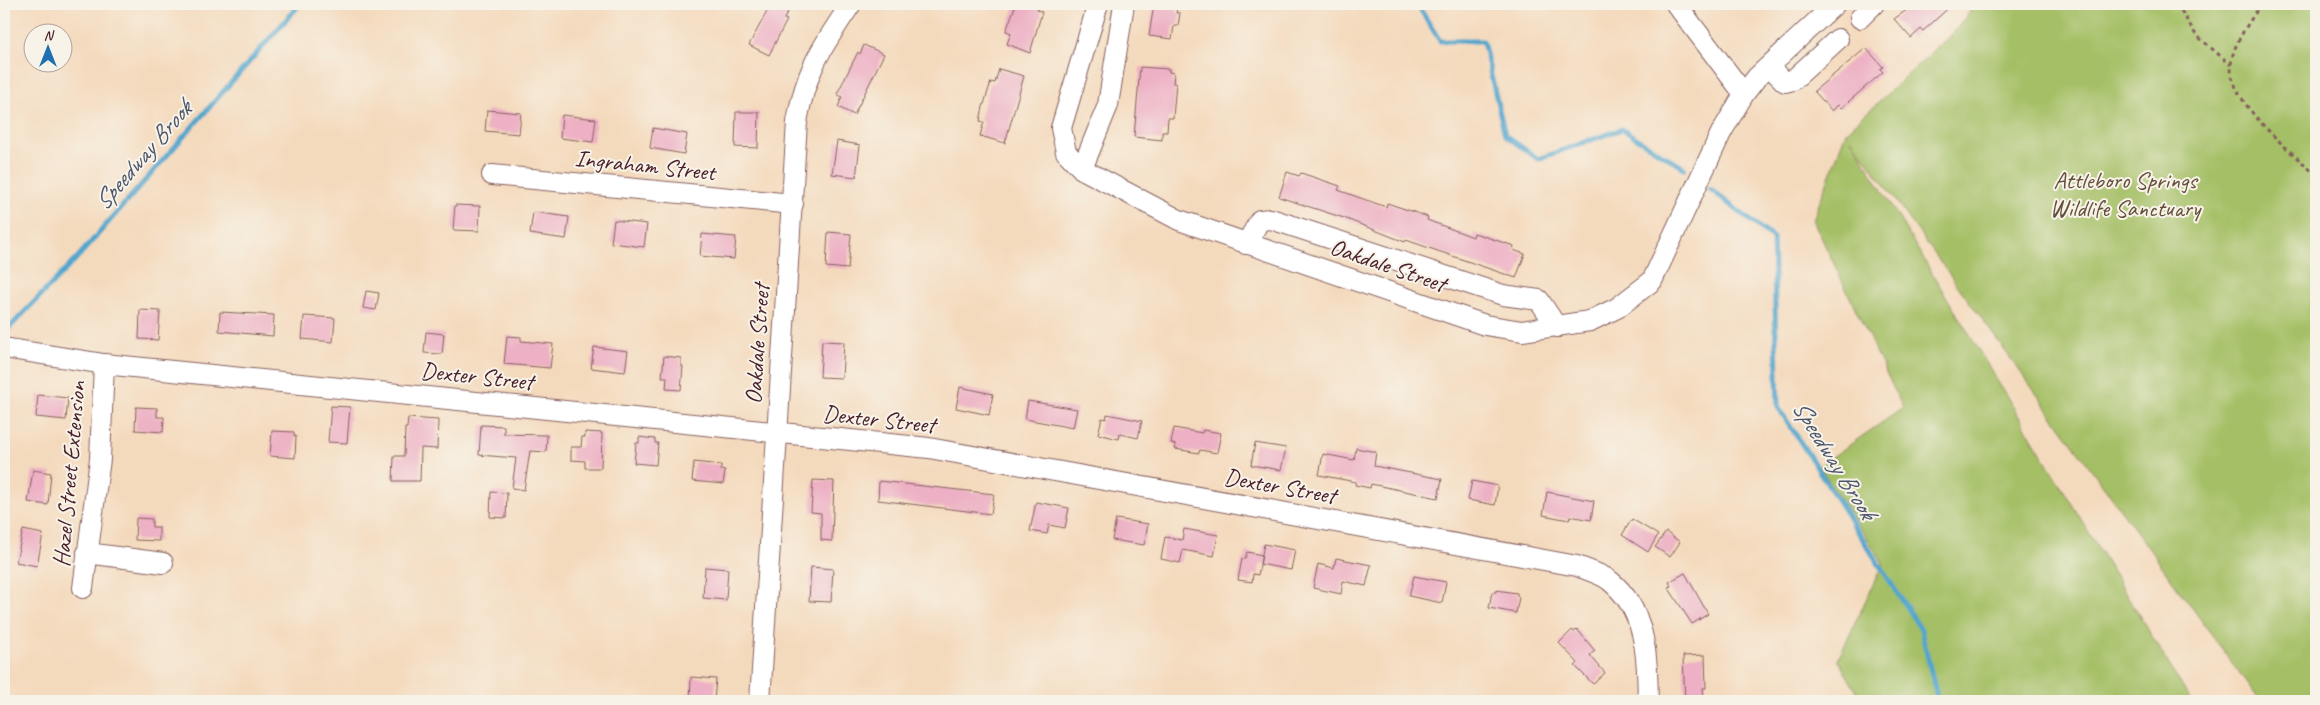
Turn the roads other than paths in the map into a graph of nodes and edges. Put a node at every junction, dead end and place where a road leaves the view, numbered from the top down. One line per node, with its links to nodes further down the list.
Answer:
1 (850, 4): 13 (street, Oakdale Street)
2 (1098, 4): 11 (street, Oakdale Street)
3 (1124, 4): 11 (street)
4 (1676, 4): 10 (street)
5 (1835, 4): 9 (street, Oakdale Street)
6 (1874, 4): 7 (street)
7 (1860, 18)
8 (1838, 39): 9 (street)
9 (1769, 66): 10 (street, Oakdale Street)
10 (1744, 94): 15 (street, Oakdale Street)
11 (1082, 170): 14 (street, Oakdale Street)
12 (492, 175): 13 (street, Ingraham Street)
13 (793, 204): 18 (street, Oakdale Street)
14 (1246, 244): 15 (street, Oakdale Street); 15 (street)
15 (1557, 327)
16 (4, 348): 17 (street, Dexter Street)
17 (104, 364): 18 (street, Dexter Street); 19 (street, Hazel Street Extension)
18 (776, 433): 22 (street, Oakdale Street); 23 (street, Dexter Street)
19 (88, 553): 20 (street); 21 (street, Hazel Street Extension)
20 (163, 563)
21 (83, 588)
22 (760, 701)
23 (1648, 701)

